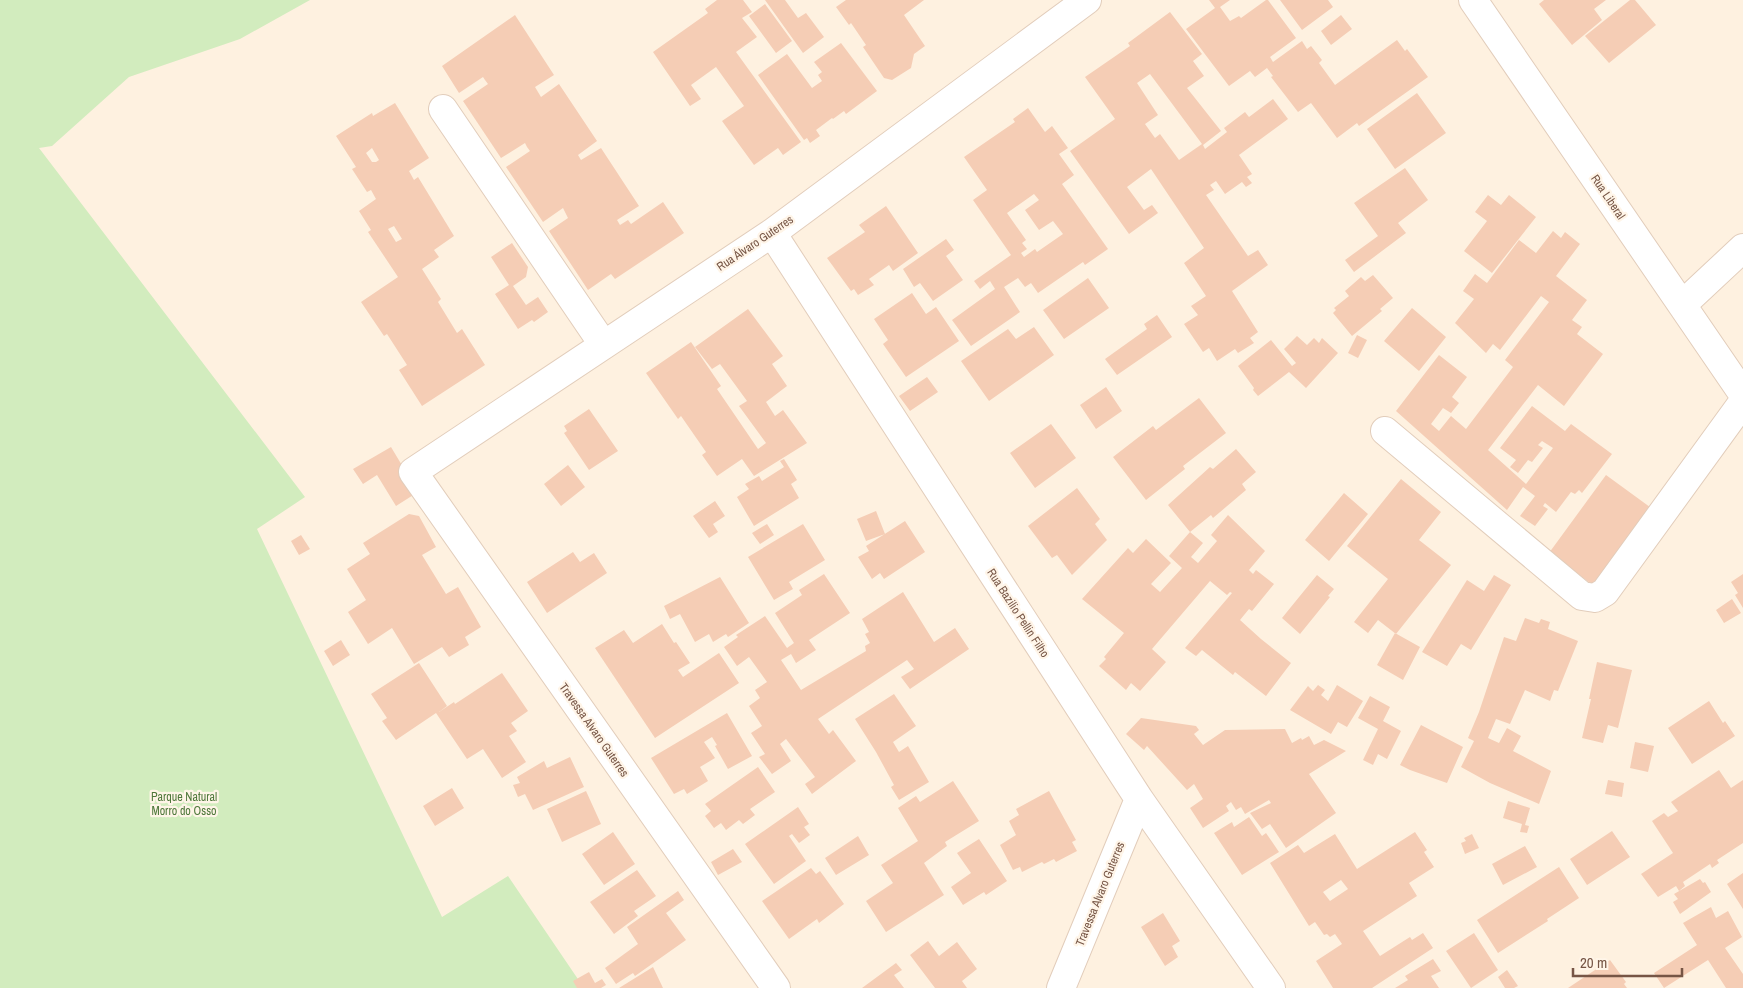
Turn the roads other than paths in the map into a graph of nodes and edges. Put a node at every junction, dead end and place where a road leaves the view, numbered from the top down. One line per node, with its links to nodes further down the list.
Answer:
1 (1087, 0): 4 (street, Rua Álvaro Guterres)
2 (1473, 0): 6 (street, Rua Liberal)
3 (443, 109): 7 (street)
4 (772, 233): 7 (street, Rua Álvaro Guterres); 12 (street, Rua Bazilio Pellin Filho)
5 (1743, 248): 6 (street)
6 (1682, 305): 8 (street, Rua Liberal)
7 (603, 344): 11 (street, Rua Álvaro Guterres)
8 (1743, 394)
9 (1743, 402): 10 (street)
10 (1385, 432)
11 (413, 472): 13 (street, Travessa Alvaro Guterres)
12 (1139, 799): 14 (street, Travessa Alvaro Guterres); 15 (street, Rua Bazilio Pellin Filho)
13 (776, 988)
14 (1061, 988)
15 (1271, 988)

